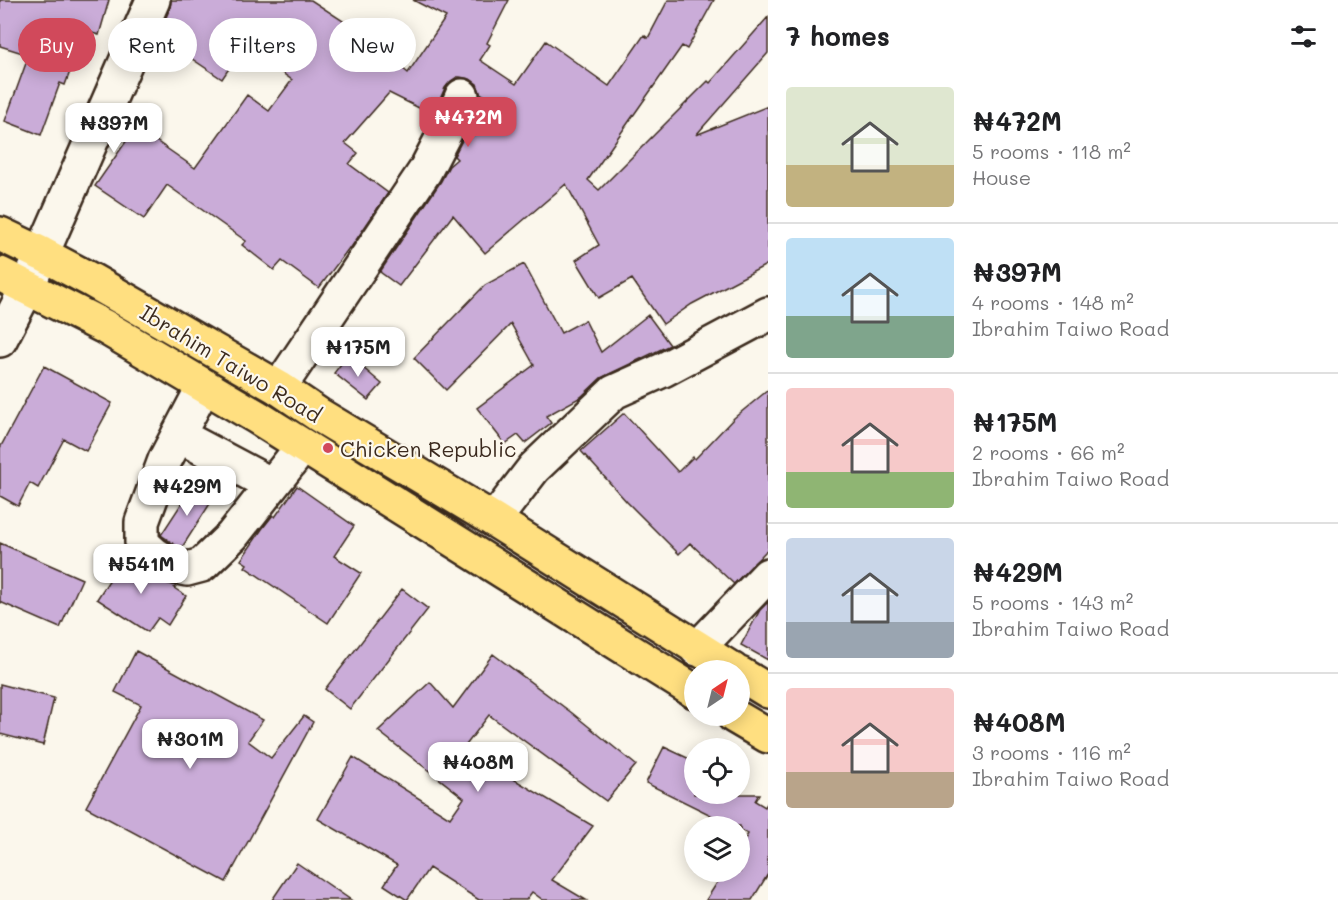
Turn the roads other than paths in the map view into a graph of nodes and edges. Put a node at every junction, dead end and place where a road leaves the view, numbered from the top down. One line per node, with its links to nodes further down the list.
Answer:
1 (153, 0): 4 (street)
2 (462, 96): 9 (street)
3 (0, 234): 4 (main road, Ibrahim Taiwo Road)
4 (42, 254): 5 (street); 9 (main road, Ibrahim Taiwo Road)
5 (14, 281): 7 (street); 8 (main road, Ibrahim Taiwo Road)
6 (768, 314): 13 (street)
7 (0, 340)
8 (204, 386): 10 (street); 11 (main road, Ibrahim Taiwo Road)
9 (279, 388): 13 (main road, Ibrahim Taiwo Road)
10 (178, 435): 12 (street); 12 (street)
11 (303, 446): 12 (street); 18 (main road, Ibrahim Taiwo Road)
12 (272, 485)
13 (494, 520): 15 (main road, Ibrahim Taiwo Road)
14 (768, 575): 15 (street)
15 (697, 649): 16 (main road, Ibrahim Taiwo Road)
16 (716, 660)
17 (750, 680): 19 (main road)
18 (684, 685)
19 (768, 692)
20 (750, 725): 21 (main road)
21 (768, 736)

